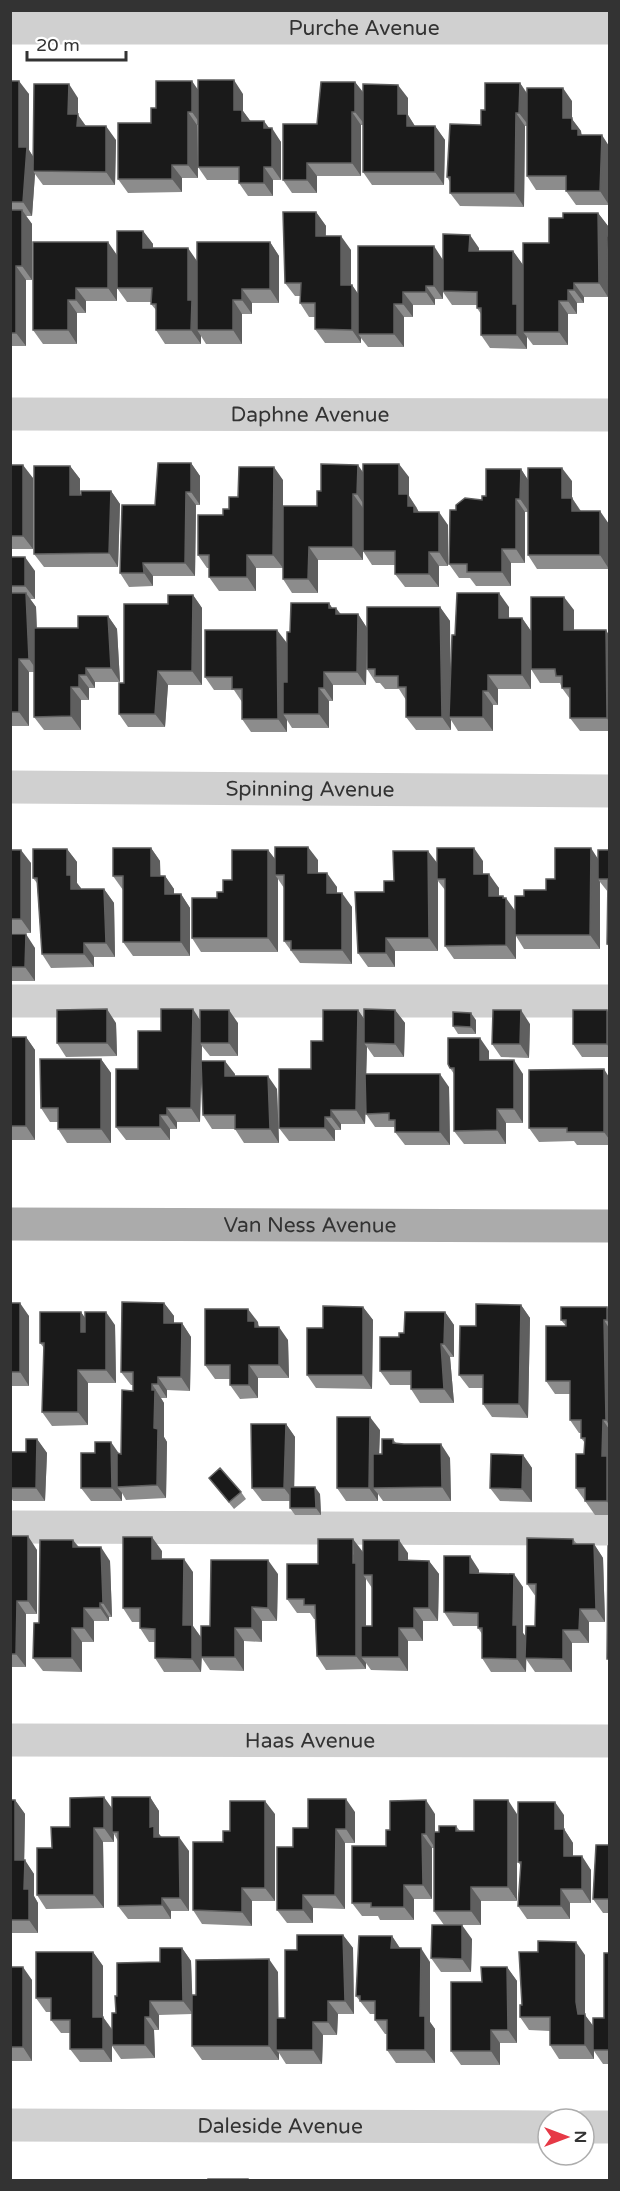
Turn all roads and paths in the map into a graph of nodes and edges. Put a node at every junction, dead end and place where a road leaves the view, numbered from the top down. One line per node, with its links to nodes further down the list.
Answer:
1 (10, 28): 2 (street, Purche Avenue)
2 (609, 28)
3 (10, 414): 4 (street, Daphne Avenue)
4 (609, 415)
5 (10, 787): 6 (street, Spinning Avenue)
6 (609, 791)
7 (10, 1001): 8 (street)
8 (609, 1001)
9 (10, 1224): 10 (main road, Van Ness Avenue)
10 (609, 1226)
11 (10, 1527): 12 (street)
12 (609, 1529)
13 (10, 1740): 14 (street, Haas Avenue)
14 (609, 1741)
15 (10, 2125): 16 (street, Daleside Avenue)
16 (536, 2127)

